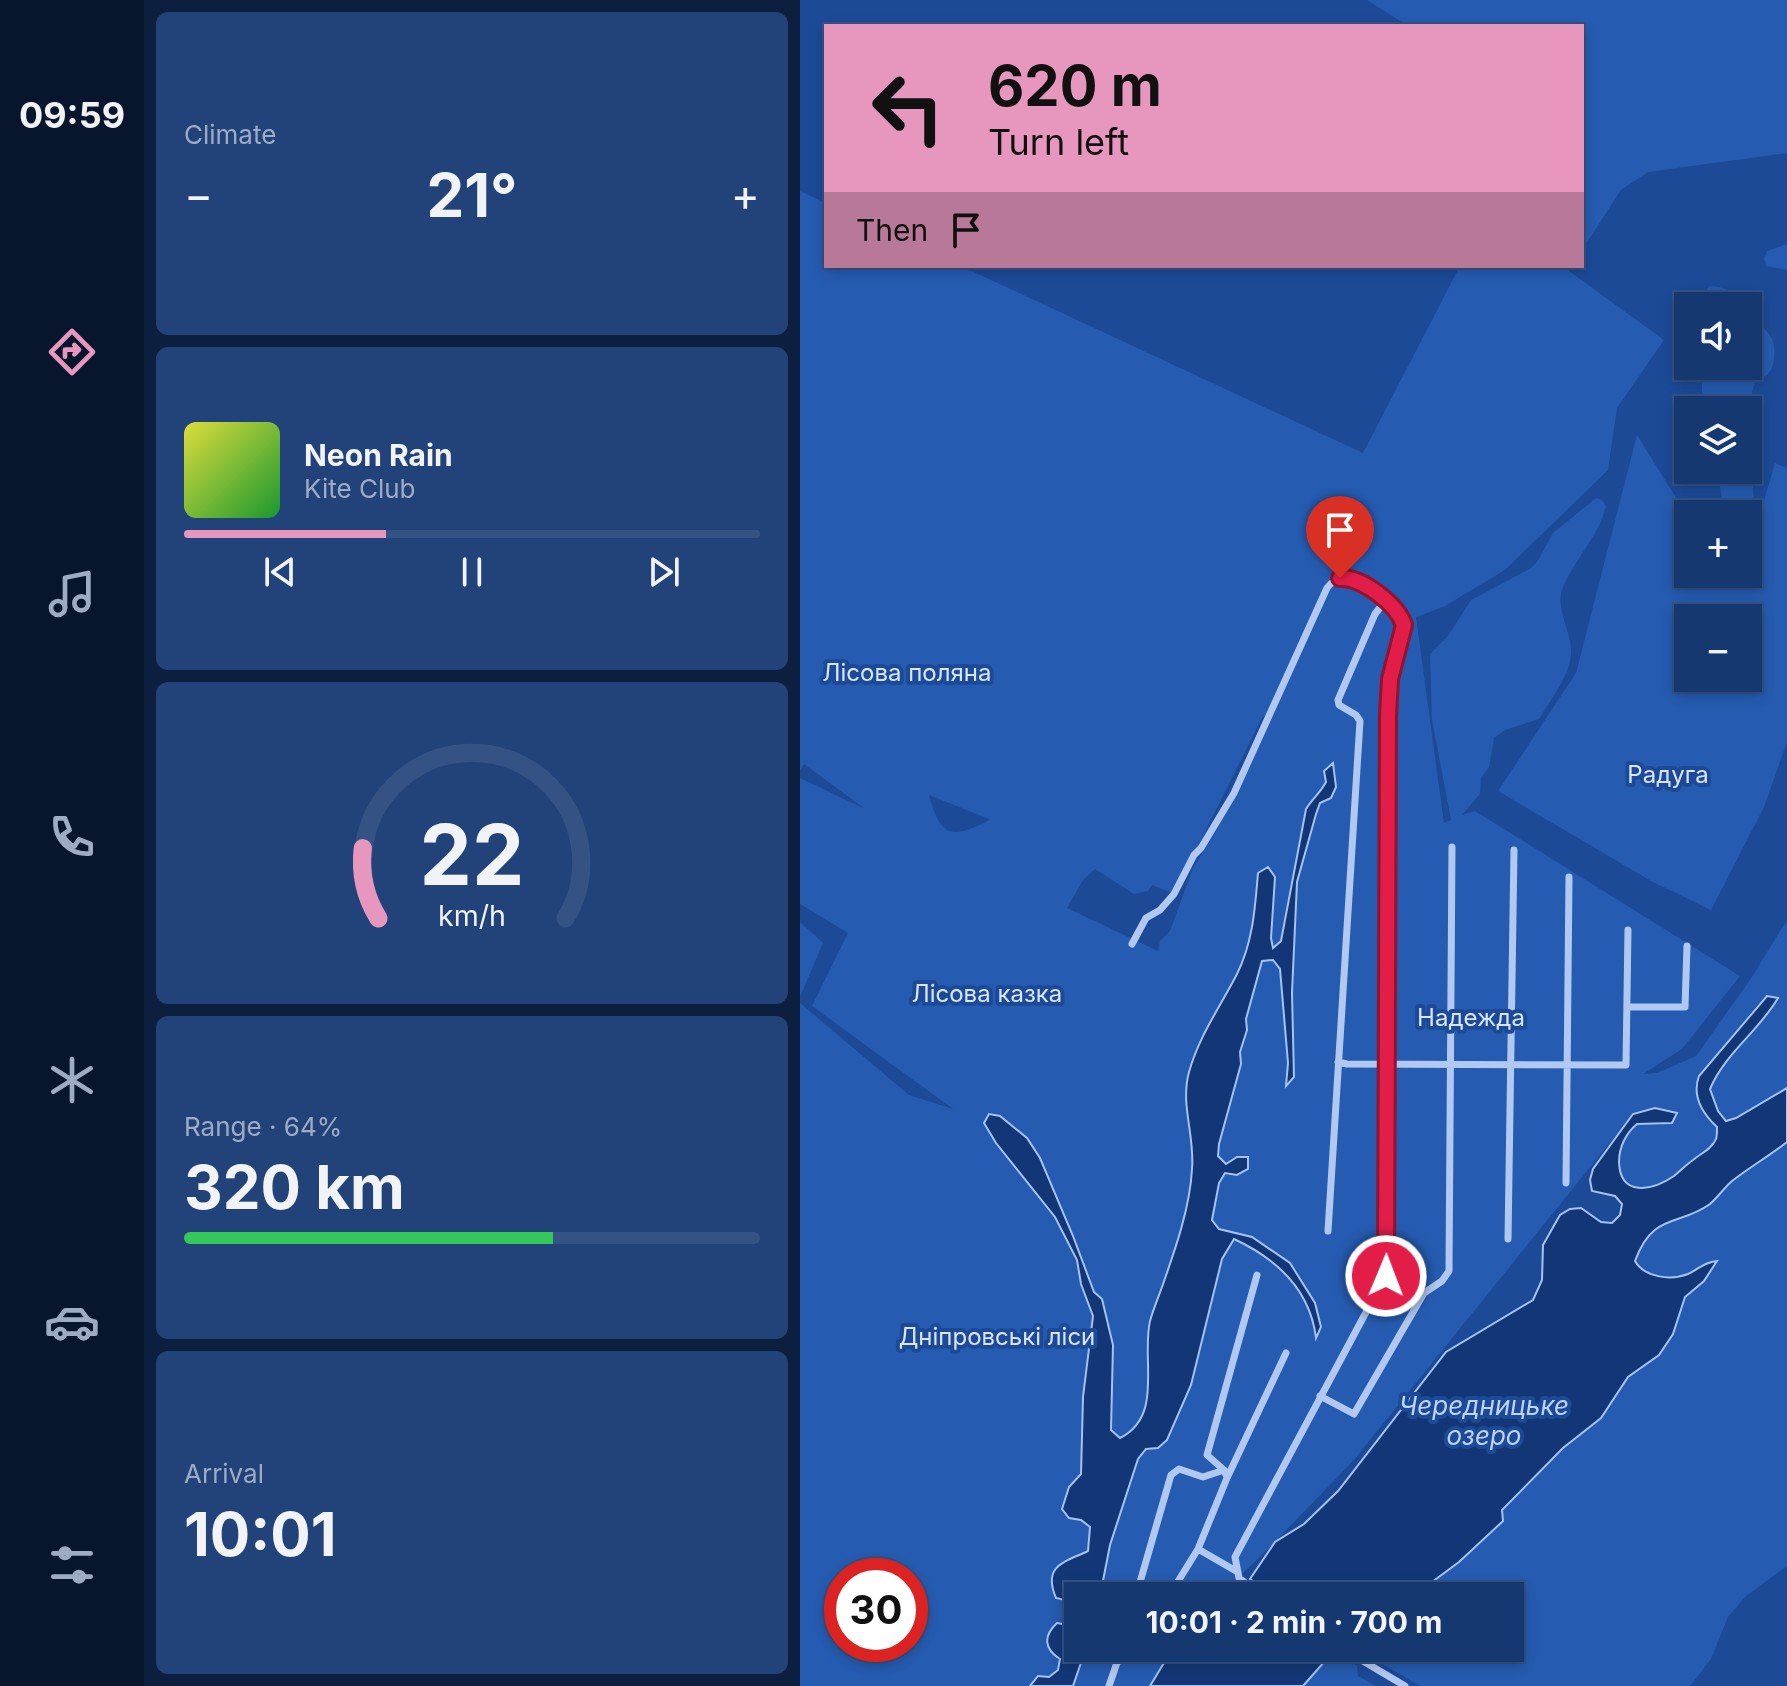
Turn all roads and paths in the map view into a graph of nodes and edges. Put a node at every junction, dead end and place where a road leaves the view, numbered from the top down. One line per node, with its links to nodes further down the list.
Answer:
1 (1385, 601): 6 (street); 9 (street); 13 (street)
2 (1452, 847): 10 (street)
3 (1514, 850): 11 (street)
4 (1569, 877): 12 (street)
5 (1628, 930): 8 (street)
6 (1132, 944)
7 (1687, 946): 8 (street)
8 (1628, 1007): 12 (street)
9 (1338, 1062): 13 (street); 15 (street)
10 (1449, 1063): 11 (street); 13 (street); 19 (street)
11 (1510, 1063): 12 (street); 16 (street)
12 (1568, 1064): 14 (street)
13 (1386, 1065): 19 (street)
14 (1566, 1183)
15 (1328, 1231)
16 (1508, 1239)
17 (1257, 1275): 20 (street)
18 (1286, 1353): 20 (street)
19 (1320, 1396): 22 (street)
20 (1225, 1474): 21 (street); 23 (street)
21 (1198, 1549): 22 (street); 24 (street)
22 (1236, 1571): 25 (street)
23 (1140, 1582)
24 (1178, 1582)
25 (1242, 1582)
26 (1118, 1662): 28 (street)
27 (1365, 1662): 29 (street)
28 (1109, 1686)
29 (1405, 1686)

